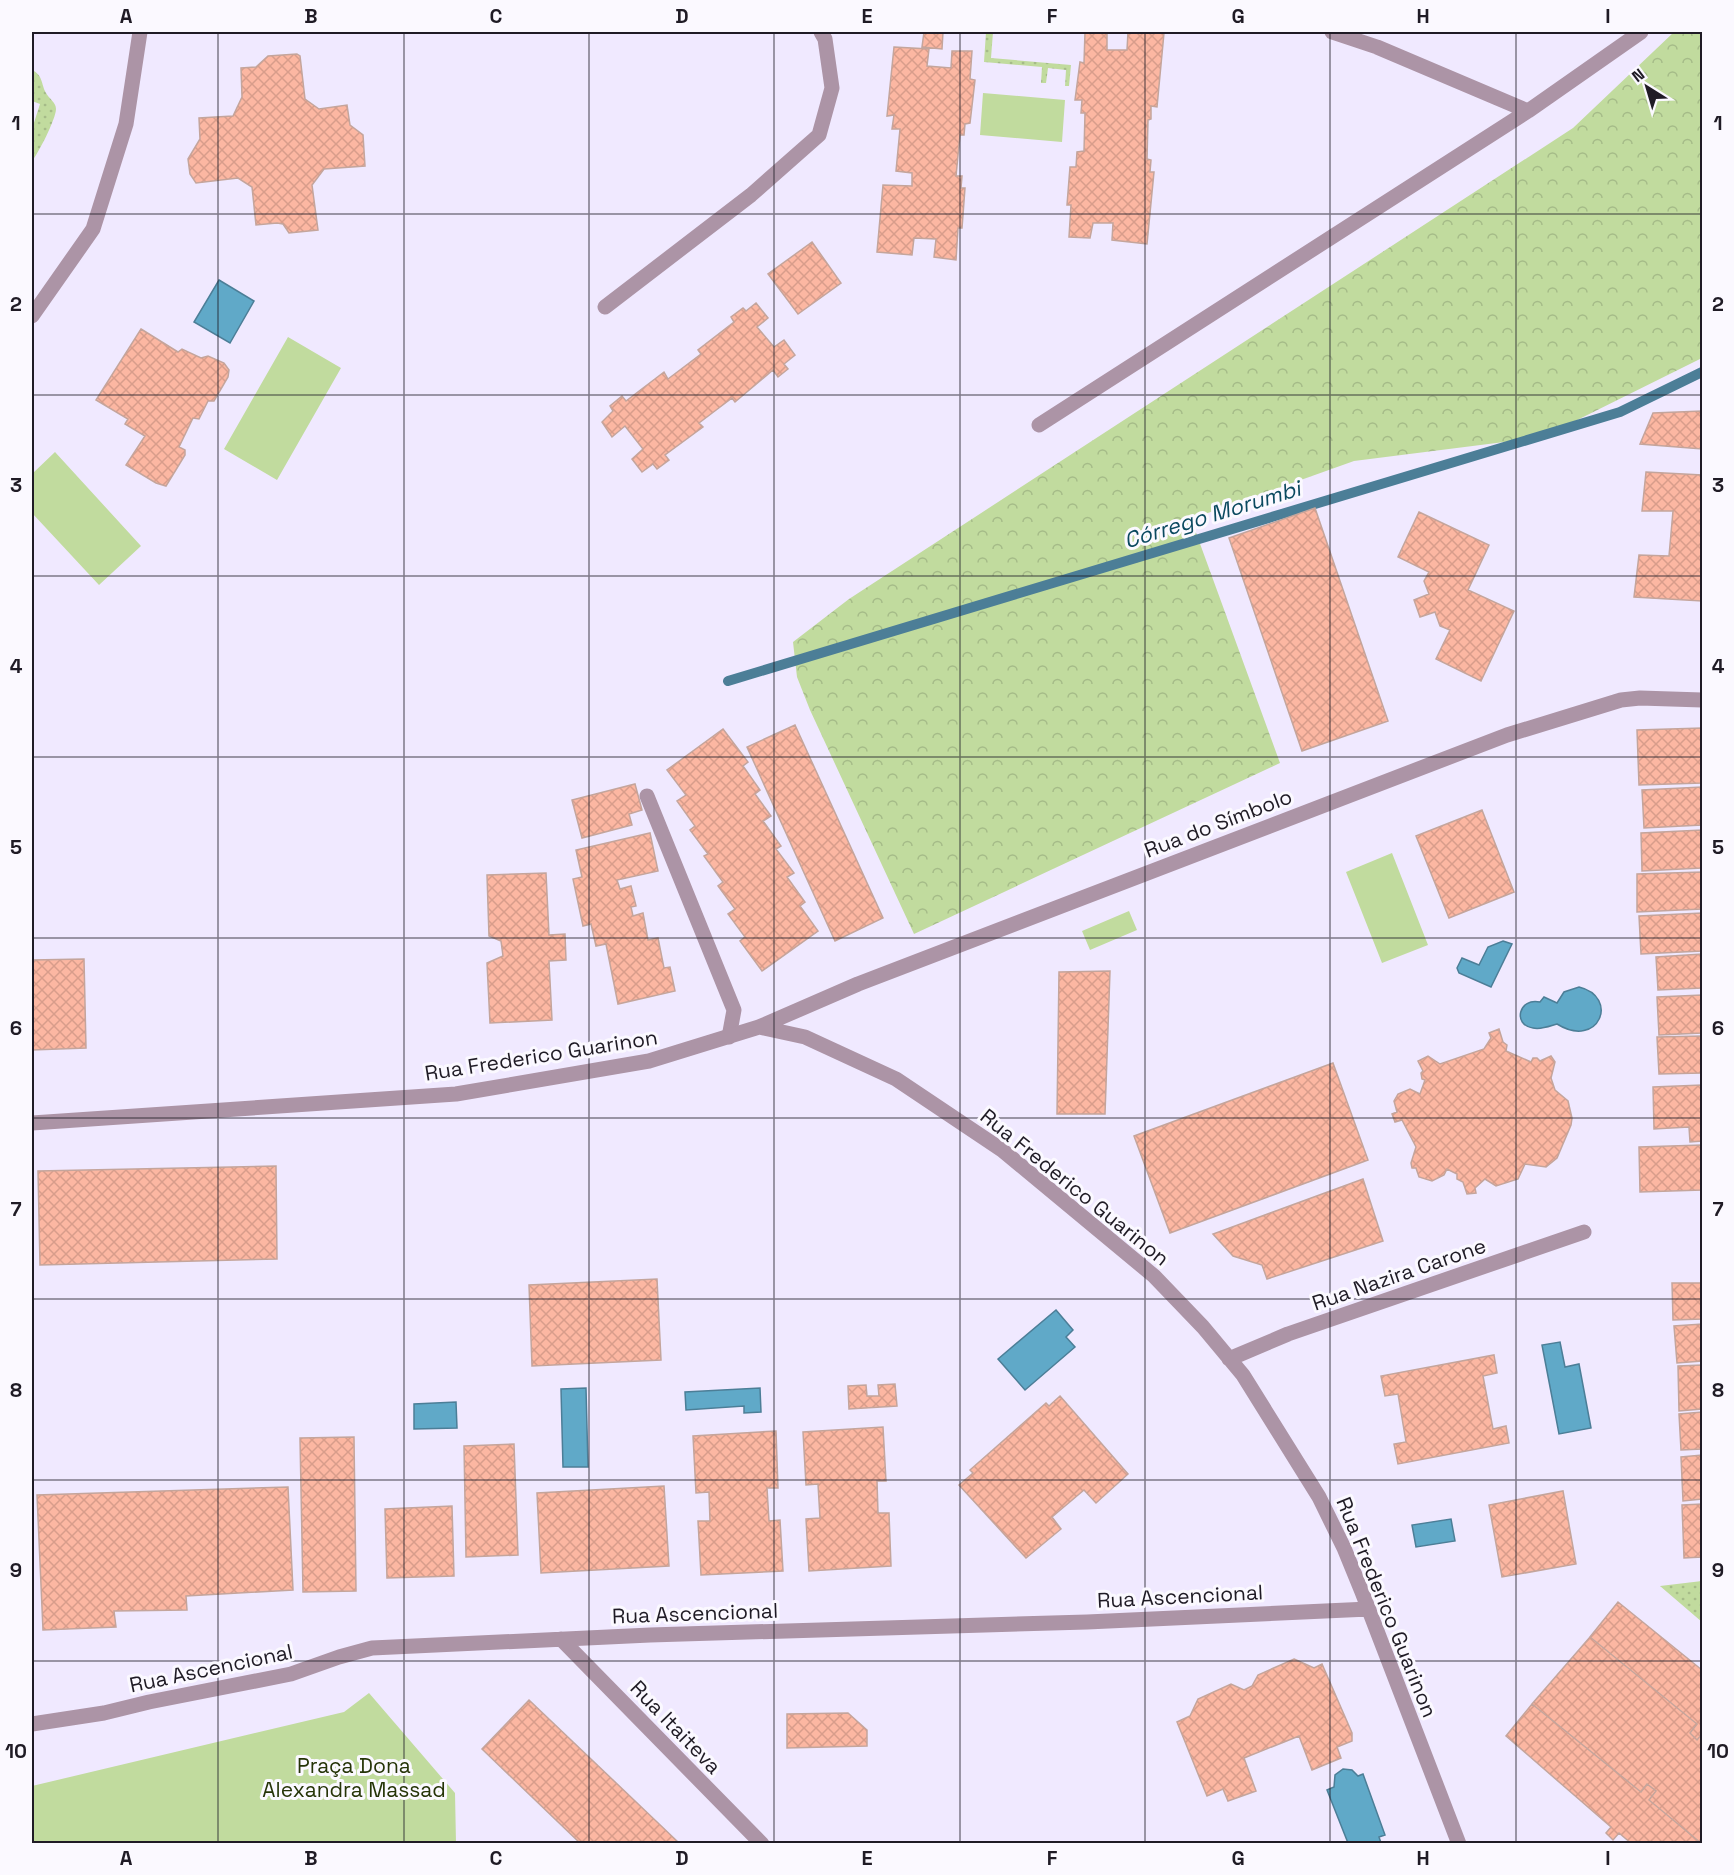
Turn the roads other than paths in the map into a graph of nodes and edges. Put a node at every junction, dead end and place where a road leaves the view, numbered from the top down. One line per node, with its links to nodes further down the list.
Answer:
1 (140, 32): 7 (street)
2 (821, 32): 6 (street)
3 (1332, 32): 5 (street)
4 (1641, 32): 5 (street)
5 (1528, 111): 8 (street)
6 (605, 306)
7 (32, 316)
8 (1039, 425)
9 (1702, 700): 11 (street, Rua do Símbolo)
10 (647, 796): 12 (street)
11 (759, 1027): 12 (street, Rua Frederico Guarinon); 15 (street, Rua Frederico Guarinon)
12 (729, 1037): 13 (street, Rua Frederico Guarinon)
13 (32, 1123)
14 (1584, 1232): 15 (street, Rua Nazira Carone)
15 (1229, 1359): 16 (street, Rua Frederico Guarinon)
16 (1369, 1609): 17 (street, Rua Ascencional); 20 (street, Rua Frederico Guarinon)
17 (561, 1639): 18 (street, Rua Ascencional); 19 (street, Rua Itaiteva)
18 (32, 1724)
19 (762, 1844)
20 (1459, 1844)

